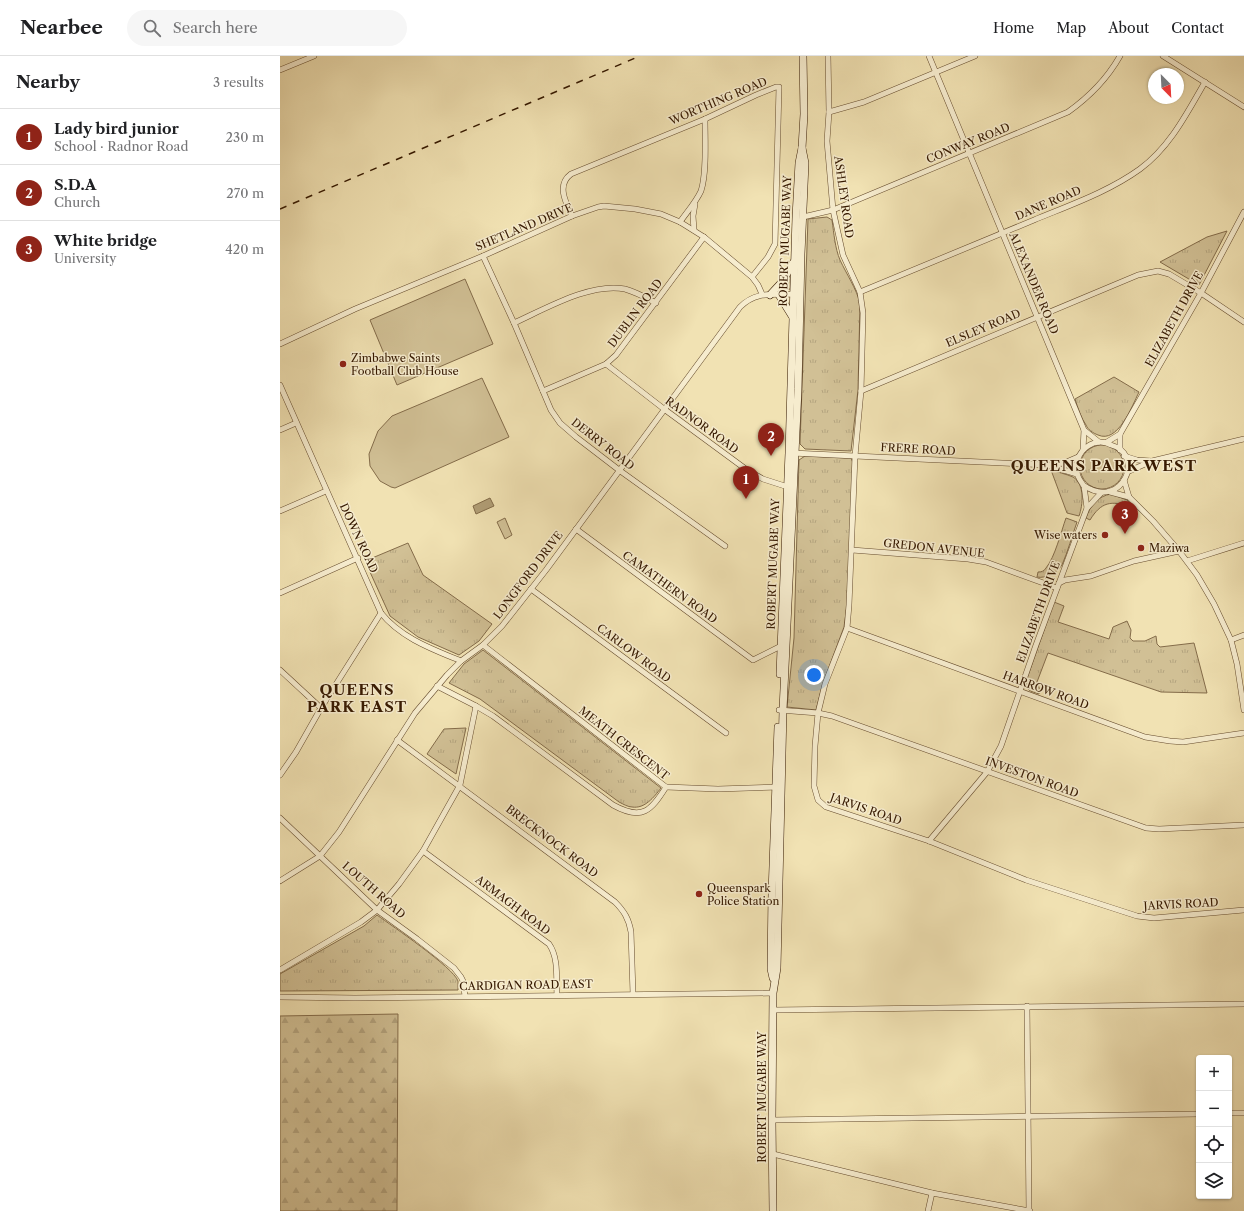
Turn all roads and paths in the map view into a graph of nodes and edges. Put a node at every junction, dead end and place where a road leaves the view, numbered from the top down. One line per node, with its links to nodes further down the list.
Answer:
1 (314, 56): 8 (street)
2 (803, 56): 15 (main road, ROBERT MUGABE WAY)
3 (828, 56): 13 (street, ASHLEY ROAD)
4 (930, 56): 10 (street, ALEXANDER ROAD)
5 (975, 56): 10 (street)
6 (1120, 56): 16 (street, CONWAY ROAD)
7 (1162, 56): 11 (street)
8 (304, 58): 9 (street)
9 (280, 70)
10 (936, 72): 13 (street); 16 (street, ALEXANDER ROAD)
11 (1205, 82): 12 (street); 24 (street, DANE ROAD)
12 (1244, 107)
13 (828, 112): 18 (street, ASHLEY ROAD)
14 (705, 119): 17 (street); 20 (street, WORTHING ROAD); 28 (street, WORTHING ROAD)
15 (802, 148): 21 (main road, ROBERT MUGABE WAY); 27 (main road, ROBERT MUGABE WAY)
16 (970, 152): 18 (street, CONWAY ROAD); 24 (street, ALEXANDER ROAD)
17 (695, 203): 22 (street); 23 (street)
18 (833, 210): 21 (street, CONWAY ROAD); 30 (street, ASHLEY ROAD)
19 (1243, 215): 31 (street, ELIZABETH DRIVE)
20 (572, 216): 22 (street, SHETLAND DRIVE); 26 (street, SHETLAND DRIVE)
21 (803, 217): 29 (main road, ROBERT MUGABE WAY)
22 (680, 222): 23 (street, SHETLAND DRIVE)
23 (694, 230): 25 (street, SHETLAND DRIVE)
24 (1002, 233): 30 (street, DANE ROAD); 36 (street, ALEXANDER ROAD)
25 (704, 237): 28 (street, SHETLAND DRIVE); 35 (street, DUBLIN ROAD)
26 (483, 256): 39 (street, DERRY ROAD); 40 (street, SHETLAND DRIVE)
27 (794, 262): 32 (main road, ROBERT MUGABE WAY); 33 (main road)
28 (752, 277): 33 (street, SHETLAND DRIVE)
29 (801, 277): 32 (street); 37 (main road, ROBERT MUGABE WAY)
30 (860, 292): 44 (street, ASHLEY ROAD)
31 (1201, 293): 36 (street, ELSLEY ROAD); 38 (street, ELSLEY ROAD); 49 (street, ELIZABETH DRIVE)
32 (794, 294): 34 (street, LONGFORD DRIVE); 37 (main road, ROBERT MUGABE WAY)
33 (766, 295): 34 (street, LONGFORD DRIVE); 45 (street, LONGFORD DRIVE)
34 (779, 295): 37 (main road)
35 (656, 303): 39 (street); 41 (street, DUBLIN ROAD)
36 (1037, 317): 44 (street, ELSLEY ROAD); 48 (street, ALEXANDER ROAD)
37 (796, 318): 55 (main road, ROBERT MUGABE WAY)
38 (1244, 322)
39 (514, 323): 43 (street, DERRY ROAD)
40 (280, 344)
41 (606, 364): 43 (street, DUBLIN ROAD); 45 (street, RADNOR ROAD)
42 (280, 385): 46 (street, DOWN ROAD)
43 (543, 391): 61 (street, DERRY ROAD)
44 (861, 391): 56 (street, ASHLEY ROAD)
45 (664, 409): 61 (street, LONGFORD DRIVE); 66 (street, RADNOR ROAD)
46 (296, 423): 47 (street); 67 (street, DOWN ROAD)
47 (280, 430)
48 (1084, 430): 51 (street, ALEXANDER ROAD); 53 (street, ALEXANDER ROAD)
49 (1120, 434): 52 (street); 54 (street, ELIZABETH DRIVE)
50 (1244, 439): 59 (street)
51 (1099, 442): 52 (street); 53 (street)
52 (1106, 442): 54 (street)
53 (1083, 450): 58 (street)
54 (1120, 450): 57 (street)
55 (792, 453): 56 (street, FRERE ROAD); 66 (main road, ROBERT MUGABE WAY)
56 (855, 456): 60 (street, FRERE ROAD); 76 (street, JARVIS ROAD)
57 (1124, 456): 59 (street); 62 (street)
58 (1078, 457): 60 (street, FRERE ROAD); 63 (street)
59 (1152, 461): 62 (street)
60 (1047, 465): 63 (street, FRERE ROAD)
61 (619, 470): 73 (street, LONGFORD DRIVE); 75 (street, DERRY ROAD)
62 (1127, 472): 64 (street)
63 (1077, 474): 65 (street)
64 (1124, 480): 68 (street); 70 (street)
65 (1083, 485): 69 (street); 71 (street)
66 (791, 488): 88 (main road, ROBERT MUGABE WAY); 95 (main road, ROBERT MUGABE WAY)
67 (326, 491): 72 (street); 78 (street, DOWN ROAD)
68 (1110, 492): 69 (street); 70 (street)
69 (1101, 493): 71 (street, ELIZABETH DRIVE)
70 (1129, 497): 77 (street)
71 (1087, 508): 80 (street, ELIZABETH DRIVE)
72 (280, 511)
73 (576, 529): 81 (street, LONGFORD DRIVE); 88 (street, CAMATHERN ROAD)
74 (1244, 543): 79 (street)
75 (725, 546)
76 (852, 550): 80 (street, GREDON AVENUE); 84 (street, JARVIS ROAD)
77 (1179, 551): 79 (street); 80 (street)
78 (358, 558): 82 (street); 83 (street, DOWN ROAD)
79 (1187, 561): 86 (street)
80 (1058, 585): 92 (street, ELIZABETH DRIVE)
81 (531, 589): 87 (street, LONGFORD DRIVE); 98 (street, CARLOW ROAD)
82 (280, 593)
83 (381, 613): 89 (street, DOWN ROAD); 94 (street)
84 (846, 628): 92 (street, HARROW ROAD); 97 (street, JARVIS ROAD)
85 (1244, 635): 86 (street)
86 (1231, 640): 96 (street)
87 (483, 646): 89 (street, LONGFORD DRIVE); 104 (street, MEATH CRESCENT)
88 (781, 646): 95 (main road, ROBERT MUGABE WAY)
89 (461, 661): 91 (street, LONGFORD DRIVE)
90 (281, 672): 94 (street)
91 (437, 686): 93 (street, MEATH CRESCENT); 100 (street, LONGFORD DRIVE)
92 (1019, 691): 99 (street, HARROW ROAD); 101 (street, ELIZABETH DRIVE)
93 (476, 706): 103 (street); 104 (street, MEATH CRESCENT)
94 (321, 708): 102 (street)
95 (781, 710): 97 (street, INVESTON ROAD); 105 (main road, ROBERT MUGABE WAY)
96 (1244, 710)
97 (818, 713): 101 (street, INVESTON ROAD); 108 (street, JARVIS ROAD)
98 (726, 733)
99 (1244, 734)
100 (398, 740): 103 (street, BRECKNOCK ROAD); 110 (street, LONGFORD DRIVE)
101 (987, 772): 107 (street, INVESTON ROAD); 108 (street, ELIZABETH DRIVE)
102 (280, 775)
103 (460, 785): 109 (street); 116 (street, BRECKNOCK ROAD)
104 (666, 787): 105 (street)
105 (779, 787): 115 (main road, ROBERT MUGABE WAY)
106 (280, 818): 110 (street, LOUTH ROAD)
107 (1244, 825)
108 (929, 841): 113 (street, JARVIS ROAD)
109 (423, 851): 112 (street); 117 (street, ARMAGH ROAD)
110 (320, 856): 111 (street, LONGFORD DRIVE); 112 (street, LOUTH ROAD)
111 (280, 881)
112 (377, 910): 114 (street); 118 (street, LOUTH ROAD)
113 (1244, 910)
114 (280, 970)
115 (773, 993): 116 (street, CARDIGAN ROAD EAST); 122 (main road, ROBERT MUGABE WAY)
116 (633, 994): 117 (street, CARDIGAN ROAD EAST)
117 (557, 995): 118 (street, CARDIGAN ROAD EAST)
118 (465, 996): 119 (street, CARDIGAN ROAD EAST)
119 (280, 998)
120 (1244, 1004): 121 (street)
121 (1027, 1006): 122 (street); 126 (street)
122 (773, 1010): 127 (main road, ROBERT MUGABE WAY)
123 (1232, 1113): 124 (street)
124 (1244, 1113)
125 (1196, 1114): 126 (street)
126 (1028, 1116): 127 (street); 132 (street)
127 (772, 1120): 128 (main road, ROBERT MUGABE WAY)
128 (773, 1154): 129 (street); 130 (main road, ROBERT MUGABE WAY)
129 (932, 1193): 131 (street); 132 (street)
130 (773, 1211)
131 (928, 1211)
132 (1030, 1211)

